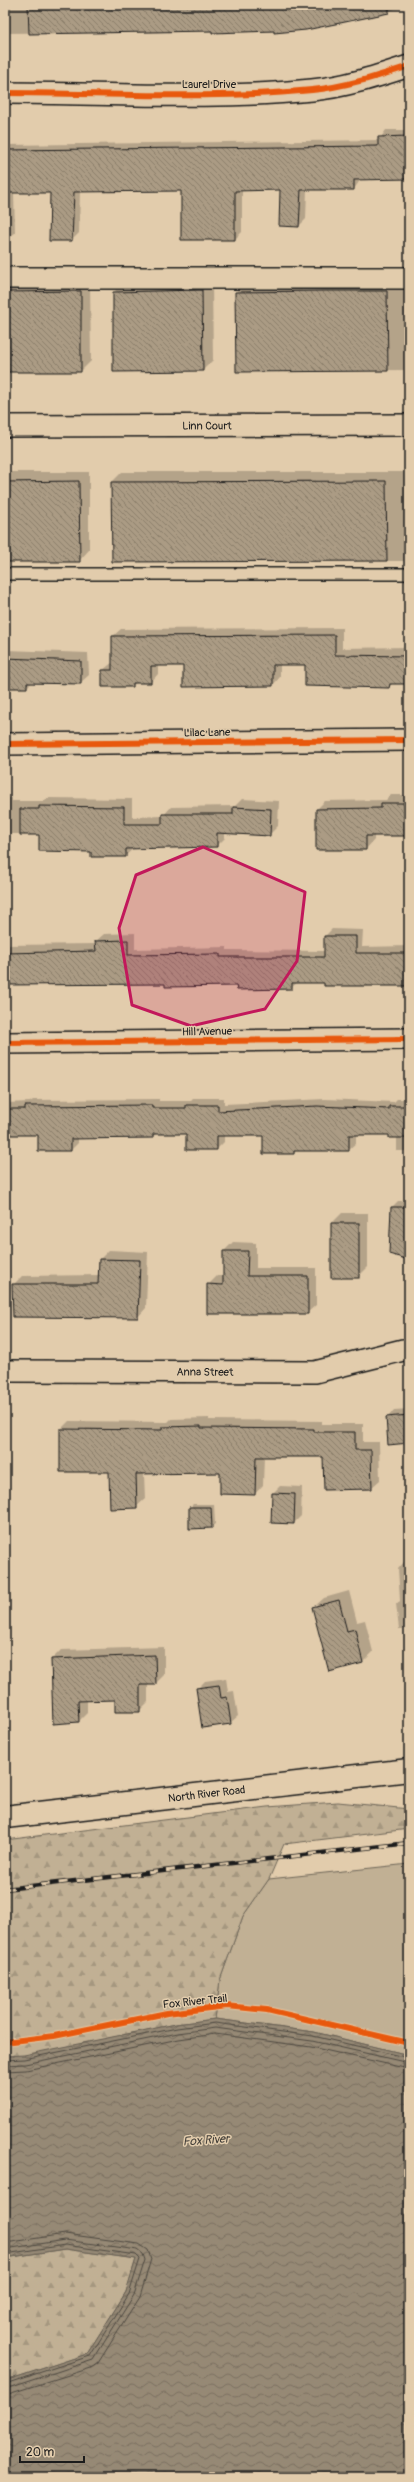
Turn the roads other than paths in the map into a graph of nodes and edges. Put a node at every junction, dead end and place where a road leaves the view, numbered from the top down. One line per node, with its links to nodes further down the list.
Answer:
1 (409, 66): 2 (street, Laurel Drive)
2 (5, 93)
3 (5, 278): 4 (street)
4 (409, 278)
5 (409, 425): 6 (street, Linn Court)
6 (5, 426)
7 (5, 574): 8 (lane)
8 (409, 574)
9 (409, 740): 10 (street, Lilac Lane)
10 (5, 744)
11 (409, 1039): 12 (street, Hill Avenue)
12 (5, 1043)
13 (403, 1350): 14 (street, Anna Street)
14 (5, 1371)
15 (409, 1770): 16 (main road, North River Road)
16 (5, 1817)

